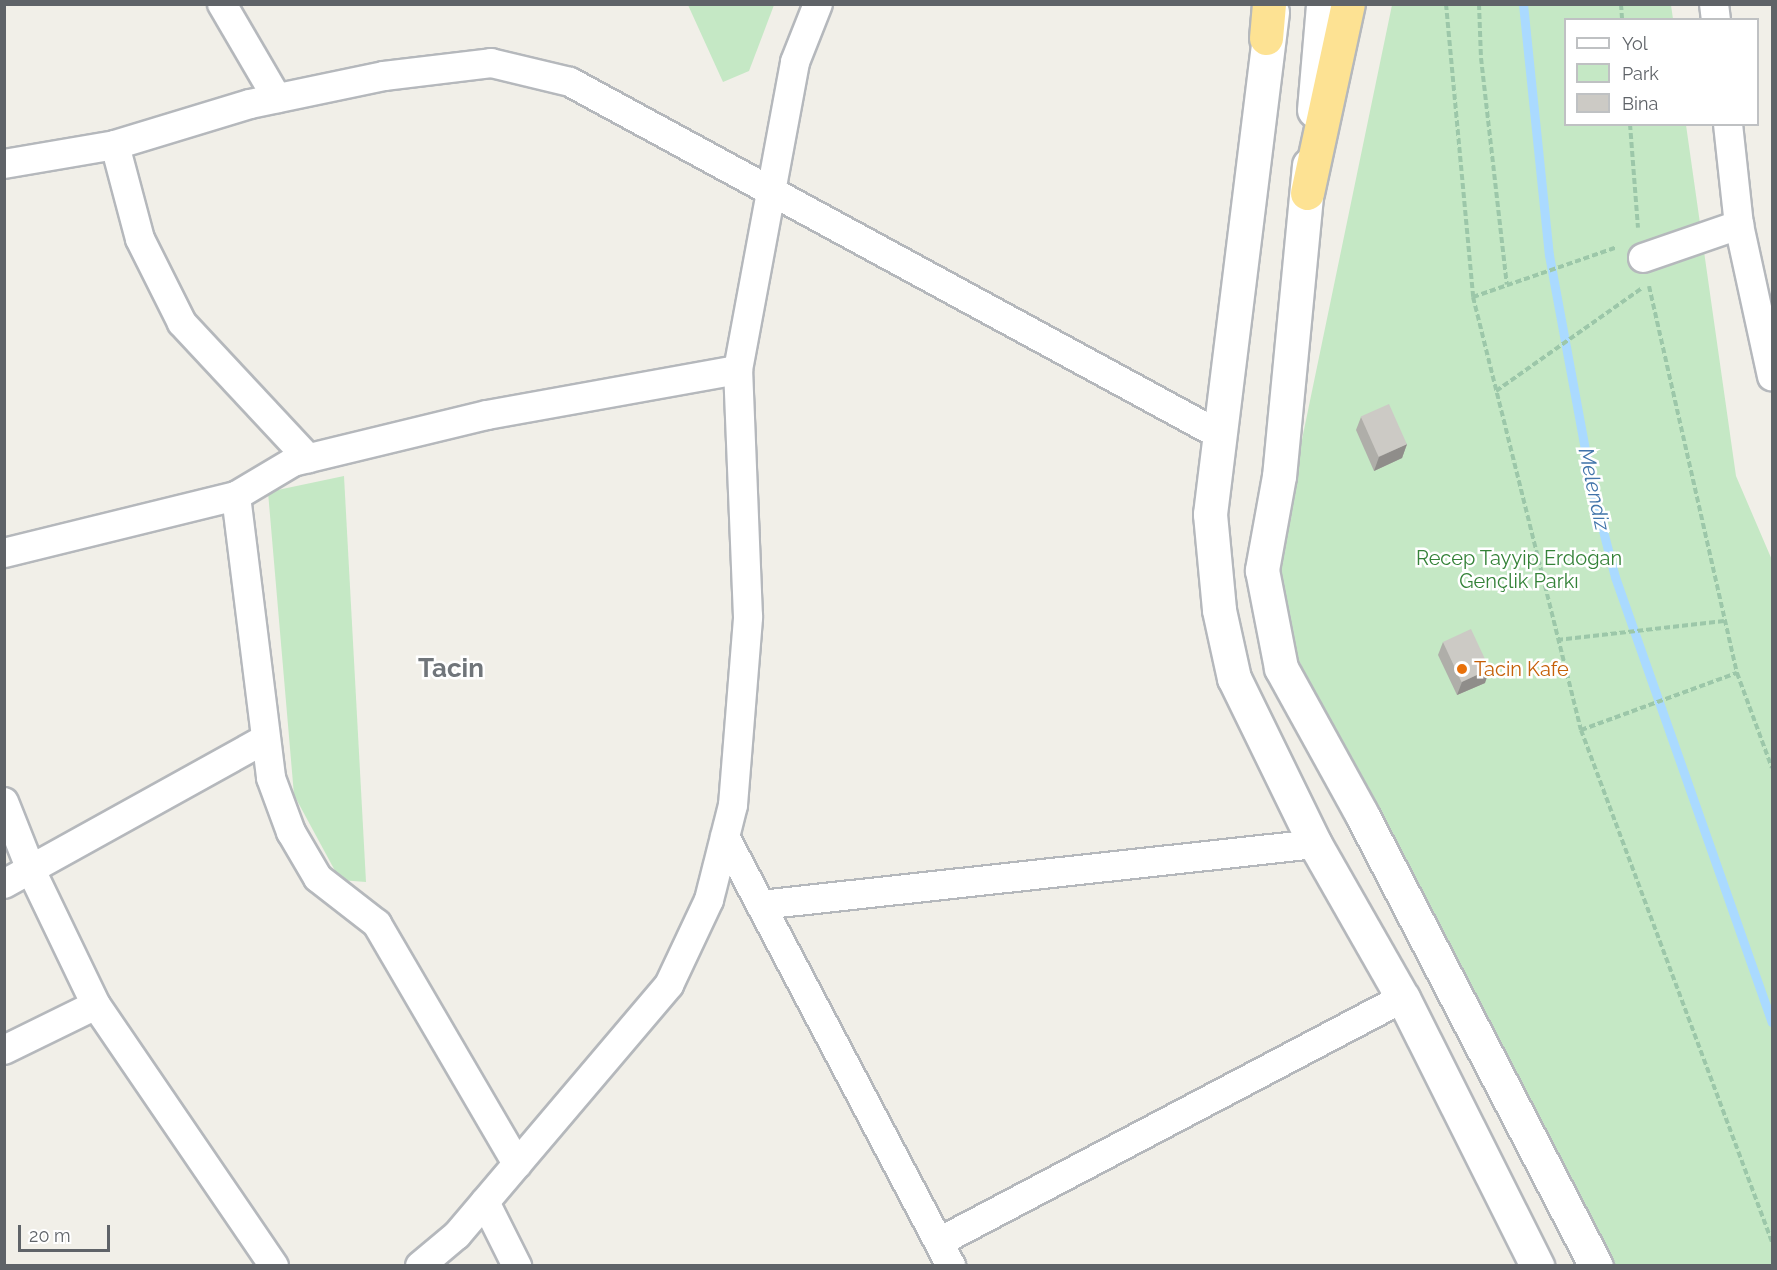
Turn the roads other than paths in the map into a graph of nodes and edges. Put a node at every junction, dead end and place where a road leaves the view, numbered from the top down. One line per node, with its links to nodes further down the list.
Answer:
1 (222, 4): 7 (street)
2 (818, 4): 11 (street)
3 (1271, 4): 6 (highway)
4 (1323, 4): 12 (main road)
5 (1348, 4): 12 (highway)
6 (1266, 38): 17 (main road)
7 (277, 98): 9 (street); 11 (street)
8 (1728, 126): 13 (street)
9 (115, 145): 10 (street); 18 (street)
10 (4, 164)
11 (770, 190): 15 (street); 17 (street)
12 (1306, 193): 38 (main road)
13 (1739, 225): 14 (street); 16 (street)
14 (1646, 271)
15 (738, 370): 18 (street); 23 (street)
16 (1773, 376)
17 (1220, 435): 24 (main road)
18 (308, 458): 19 (street)
19 (236, 496): 20 (street); 21 (street)
20 (4, 553)
21 (267, 739): 25 (street); 31 (street)
22 (4, 802): 25 (street)
23 (725, 837): 27 (street); 31 (street)
24 (1316, 844): 27 (street); 28 (main road)
25 (31, 870): 26 (street); 29 (street)
26 (4, 884)
27 (761, 905): 33 (street)
28 (1403, 998): 33 (street); 37 (main road)
29 (96, 1005): 30 (street); 34 (street)
30 (4, 1050)
31 (517, 1164): 32 (street)
32 (485, 1202): 35 (street); 36 (street)
33 (945, 1254)
34 (274, 1266)
35 (420, 1266)
36 (517, 1266)
37 (1537, 1266)
38 (1596, 1266)

